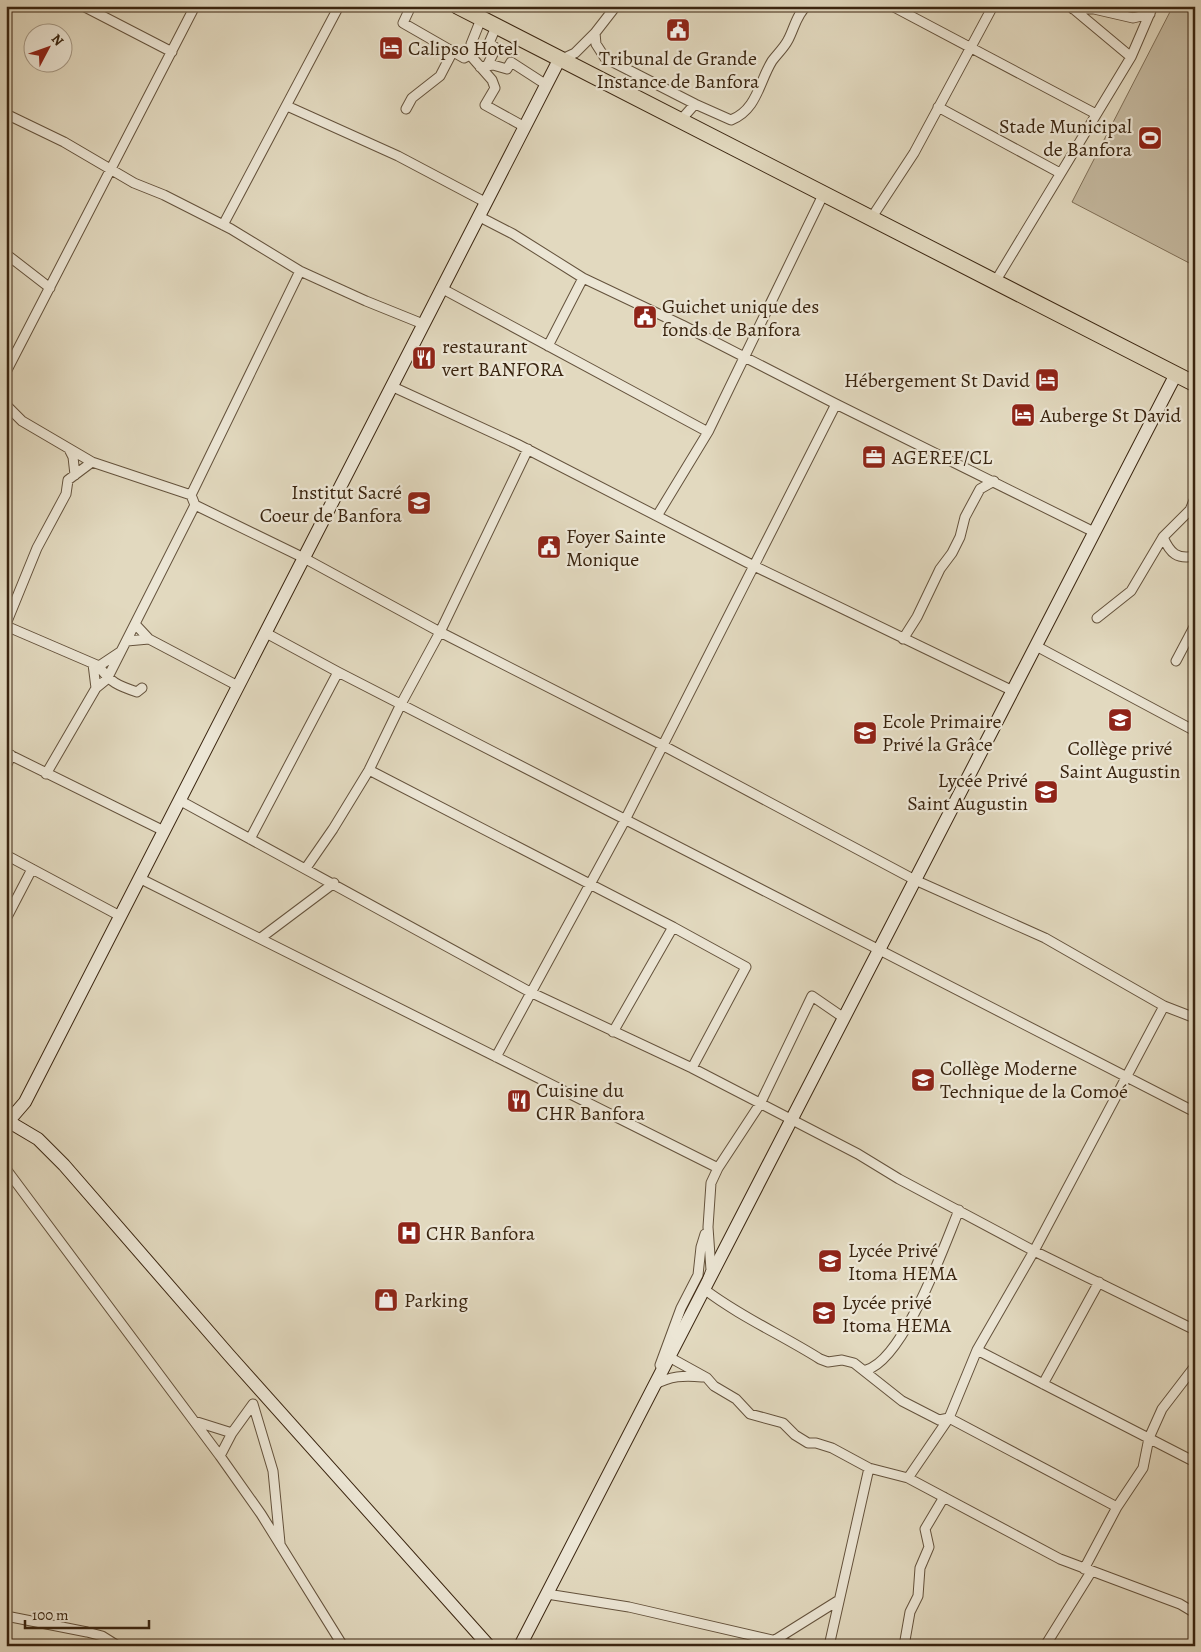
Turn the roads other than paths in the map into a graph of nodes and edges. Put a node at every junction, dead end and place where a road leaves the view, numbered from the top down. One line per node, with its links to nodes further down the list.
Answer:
1 (83, 6): 19 (street)
2 (195, 6): 19 (street)
3 (339, 6): 26 (street)
4 (411, 6): 18 (street)
5 (456, 6): 13 (highway)
6 (616, 6): 15 (street)
7 (807, 6): 25 (street)
8 (892, 6): 17 (street)
9 (993, 6): 17 (street)
10 (1072, 8): 12 (street); 21 (street)
11 (1151, 10): 12 (street); 16 (street)
12 (1133, 18): 16 (street)
13 (482, 19): 14 (highway); 20 (street)
14 (496, 27): 22 (highway); 23 (street)
15 (596, 33): 22 (street); 25 (street)
16 (1140, 35): 21 (street)
17 (969, 48): 27 (street); 30 (street)
18 (453, 51): 20 (street); 28 (street)
19 (172, 52): 33 (street)
20 (470, 55): 23 (street)
21 (1131, 57): 30 (street)
22 (559, 60): 24 (street); 31 (highway)
23 (483, 66): 24 (street); 32 (street)
24 (545, 84): 32 (street)
25 (695, 104): 31 (street)
26 (287, 106): 36 (street); 39 (street)
27 (938, 107): 34 (street); 38 (street)
28 (406, 109)
29 (6, 114): 33 (street)
30 (1096, 114): 34 (street)
31 (679, 122): 35 (highway)
32 (524, 126): 36 (street)
33 (110, 171): 39 (street); 44 (street)
34 (1060, 173): 43 (street)
35 (823, 195): 38 (highway); 48 (street)
36 (485, 202): 37 (street)
37 (478, 216): 42 (street); 45 (street)
38 (872, 217): 43 (highway)
39 (223, 225): 41 (street)
40 (6, 254): 44 (street)
41 (300, 271): 46 (street); 61 (street)
42 (583, 278): 47 (street); 48 (street)
43 (995, 282): 50 (highway)
44 (50, 288): 49 (street)
45 (441, 288): 46 (street); 47 (street)
46 (423, 324): 52 (street)
47 (548, 346): 55 (street)
48 (743, 357): 53 (street); 55 (street)
49 (6, 372)
50 (1176, 374): 51 (highway); 65 (street)
51 (1195, 384)
52 (391, 386): 57 (street); 68 (street)
53 (836, 404): 60 (street); 69 (street)
54 (6, 405): 56 (street)
55 (708, 432): 64 (street)
56 (69, 449): 58 (street); 59 (street)
57 (528, 450): 64 (street); 74 (street)
58 (92, 462): 59 (street); 61 (street)
59 (74, 475): 72 (street)
60 (994, 481): 65 (street); 77 (street)
61 (191, 495): 63 (street)
62 (1195, 498): 66 (street)
63 (195, 505): 68 (street); 71 (street)
64 (657, 516): 69 (street)
65 (1094, 532): 79 (street)
66 (1163, 537): 67 (street); 70 (street)
67 (1195, 556)
68 (304, 558): 74 (street); 75 (street)
69 (754, 566): 77 (street); 91 (street)
70 (1097, 618)
71 (134, 624): 76 (street); 78 (street)
72 (6, 625): 82 (street)
73 (1195, 625): 81 (street)
74 (440, 632): 89 (street); 91 (street)
75 (266, 633): 83 (street); 85 (street)
76 (149, 639): 78 (street); 85 (street)
77 (903, 639): 88 (street)
78 (127, 640): 80 (street)
79 (1036, 646): 88 (street); 90 (street)
80 (122, 650): 82 (street); 84 (street)
81 (1176, 661)
82 (96, 665): 84 (street); 86 (street)
83 (338, 672): 89 (street); 99 (street)
84 (107, 679): 86 (street); 87 (street)
85 (238, 686): 96 (street)
86 (96, 688): 95 (street)
87 (142, 688)
88 (1012, 691): 104 (street)
89 (401, 704): 94 (street); 97 (street)
90 (1195, 731)
91 (662, 744): 97 (street); 104 (street)
92 (9, 754): 93 (street); 95 (street)
93 (6, 766)
94 (369, 770): 101 (street); 106 (street)
95 (46, 774): 98 (street)
96 (179, 800): 98 (street); 99 (street)
97 (625, 820): 106 (street); 111 (street)
98 (164, 831): 103 (street)
99 (250, 839): 101 (street)
100 (6, 855): 102 (street)
101 (306, 868): 105 (street)
102 (32, 869): 107 (street); 108 (street)
103 (139, 878): 107 (street); 110 (street)
104 (914, 880): 111 (street); 113 (street)
105 (334, 883): 110 (street); 112 (street)
106 (590, 883): 109 (street); 112 (street)
107 (120, 916): 123 (street)
108 (6, 919)
109 (673, 927): 116 (street); 118 (street)
110 (262, 937): 117 (street)
111 (879, 950): 114 (street); 119 (street)
112 (530, 992): 116 (street); 117 (street)
113 (1164, 1006): 115 (street); 119 (street)
114 (844, 1018): 120 (street); 122 (street)
115 (1195, 1018)
116 (613, 1032): 118 (street)
117 (496, 1057): 124 (street)
118 (692, 1068): 120 (street)
119 (1128, 1077): 121 (street); 128 (street)
120 (760, 1104): 122 (street); 124 (street)
121 (1195, 1112)
122 (791, 1120): 126 (street); 130 (street)
123 (7, 1121): 138 (street)
124 (718, 1168): 127 (street)
125 (6, 1169): 142 (street)
126 (959, 1210): 128 (street); 135 (street)
127 (708, 1227): 130 (street); 139 (street)
128 (1034, 1251): 129 (street); 132 (street)
129 (1098, 1282): 131 (street); 137 (street)
130 (704, 1289): 133 (street); 135 (street)
131 (1195, 1330)
132 (977, 1350): 137 (street); 141 (street)
133 (668, 1358): 136 (street); 139 (street)
134 (1195, 1366): 144 (street)
135 (866, 1370): 141 (street)
136 (707, 1378): 139 (street); 147 (street)
137 (1042, 1384): 144 (street)
138 (259, 1388): 140 (street); 158 (street)
139 (652, 1390): 153 (street)
140 (253, 1404): 143 (street); 151 (street)
141 (949, 1418): 148 (street); 150 (street)
142 (193, 1421): 143 (street); 145 (street)
143 (232, 1432): 145 (street)
144 (1149, 1438): 146 (street); 150 (street)
145 (220, 1456): 151 (street)
146 (1195, 1462)
147 (869, 1468): 148 (street); 154 (street)
148 (908, 1478): 149 (street)
149 (944, 1497): 152 (street); 164 (street)
150 (1117, 1507): 152 (street)
151 (280, 1545): 160 (street)
152 (1088, 1570): 155 (street); 165 (street)
153 (547, 1594): 157 (street); 161 (street)
154 (840, 1600): 157 (street); 163 (street)
155 (1195, 1613)
156 (6, 1616): 159 (street)
157 (776, 1640): 162 (street)
158 (484, 1644)
159 (118, 1646)
160 (343, 1646)
161 (520, 1646)
162 (798, 1646)
163 (829, 1646)
164 (904, 1646)
165 (1045, 1646)

